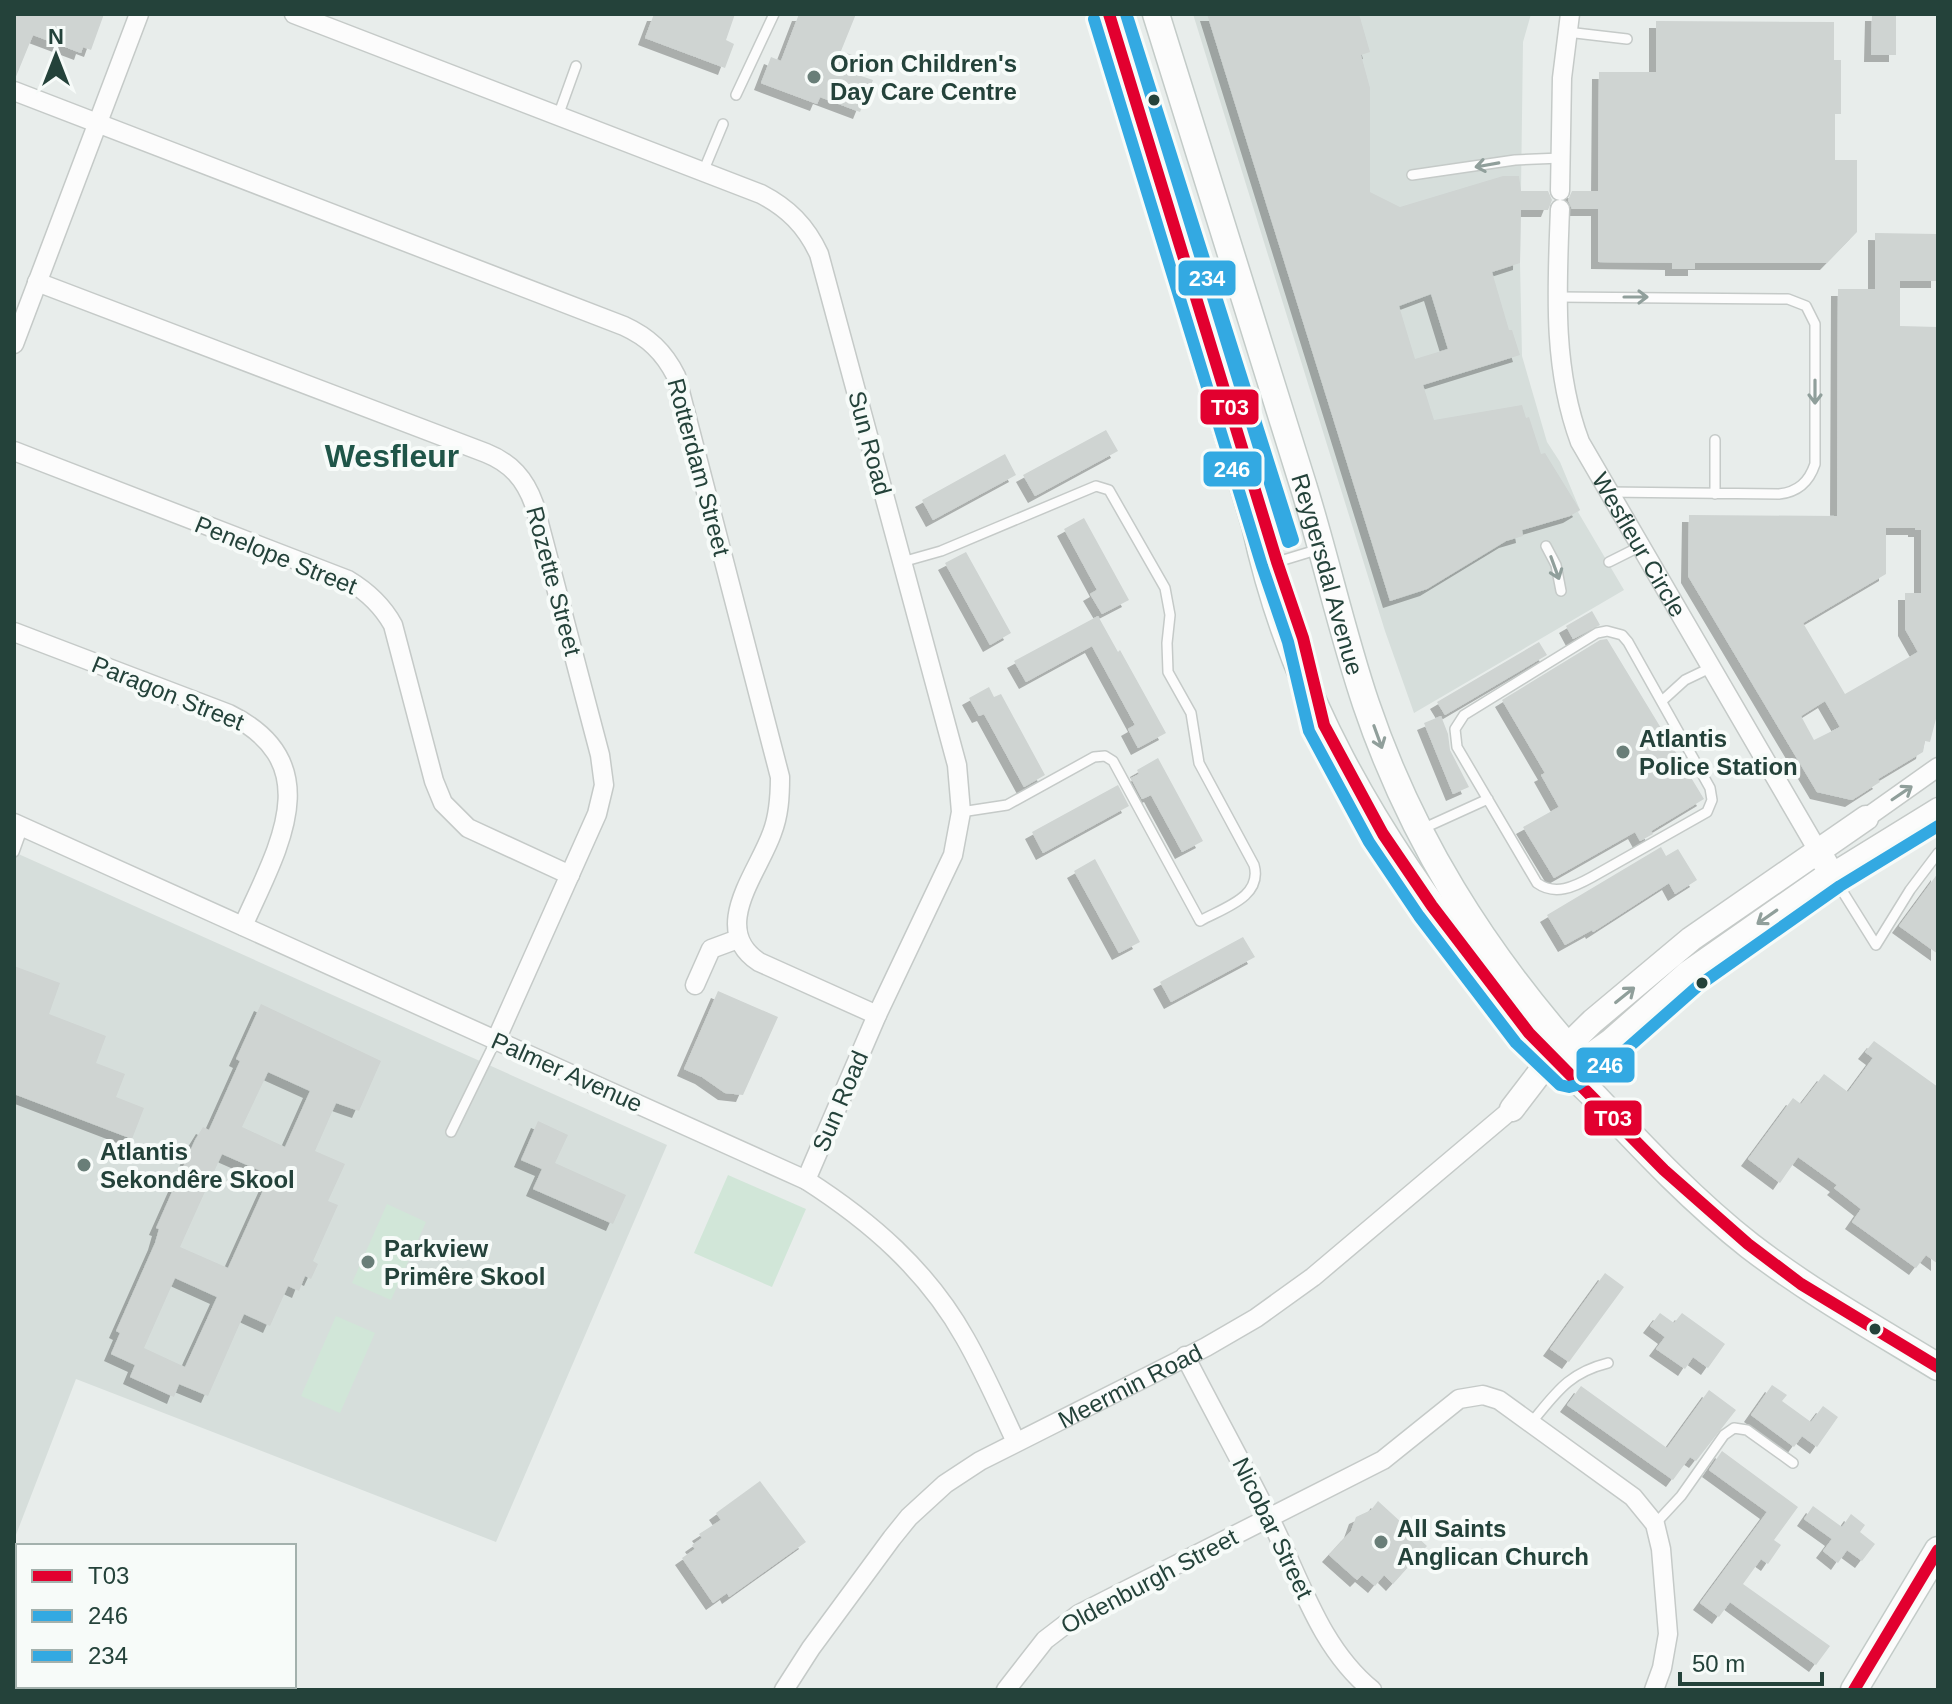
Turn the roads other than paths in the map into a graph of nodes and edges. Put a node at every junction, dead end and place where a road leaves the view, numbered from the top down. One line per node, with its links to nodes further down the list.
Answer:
1 (139, 14): 13 (street)
2 (294, 14): 12 (street, Sun Road)
3 (774, 14): 11 (lane)
4 (1100, 14): 37 (main road, Reygersdal Avenue)
5 (1109, 14): 30 (lane)
6 (1156, 14): 34 (main road, Reygersdal Avenue)
7 (1568, 23): 8 (lane); 15 (street, Wesfleur Circle)
8 (1627, 39)
9 (576, 66): 12 (lane)
10 (14, 91): 13 (street)
11 (736, 95)
12 (558, 116): 16 (street, Sun Road)
13 (97, 124): 18 (street); 51 (street, Rotterdam Street)
14 (723, 124): 16 (lane)
15 (1561, 158): 17 (lane, one-way to 17); 19 (street, Wesfleur Circle)
16 (703, 172): 29 (street, Sun Road)
17 (1412, 175)
18 (37, 282): 20 (street); 49 (street, Rozette Street)
19 (1558, 297): 23 (street, Wesfleur Circle); 24 (lane, one-way to 24)
20 (14, 344)
21 (1715, 440): 24 (lane)
22 (14, 451): 49 (street, Penelope Street)
23 (1607, 492): 24 (lane); 27 (street, Wesfleur Circle)
24 (1715, 494)
25 (1303, 525): 28 (lane)
26 (1546, 546): 32 (lane, one-way to 32)
27 (1639, 547): 31 (lane); 35 (street, Wesfleur Circle)
28 (1313, 551): 30 (lane); 34 (lane)
29 (902, 562): 41 (street, Sun Road); 41 (lane)
30 (1277, 562): 37 (lane)
31 (1609, 562)
32 (1561, 591)
33 (14, 632): 50 (street, Paragon Street)
34 (1353, 663): 44 (main road, Reygersdal Avenue, one-way to 44)
35 (1710, 668): 36 (lane); 45 (street, Wesfleur Circle)
36 (1663, 700): 39 (lane); 39 (lane)
37 (1324, 725): 55 (main road, Reygersdal Avenue)
38 (1938, 767): 42 (street, one-way to 38)
39 (1488, 799): 44 (lane)
40 (1938, 807): 48 (street)
41 (961, 812): 53 (street, Sun Road)
42 (1866, 818): 45 (street)
43 (19, 825): 46 (lane); 50 (street, Palmer Avenue)
44 (1419, 831): 55 (main road, Reygersdal Avenue)
45 (1817, 849): 48 (street, Wesfleur Circle); 55 (street, one-way to 45)
46 (14, 852)
47 (1938, 853): 48 (lane, Wesfleur Circle)
48 (1831, 873): 55 (street, one-way to 55)
49 (570, 875): 54 (street, Rozette Street)
50 (243, 926): 54 (street, Palmer Avenue)
51 (738, 939): 52 (street); 53 (street)
52 (695, 985)
53 (877, 1015): 58 (street, Sun Road)
54 (496, 1040): 57 (lane); 58 (street, Palmer Avenue)
55 (1568, 1060): 56 (street, Meermin Road); 61 (main road, Reygersdal Avenue)
56 (1512, 1109): 59 (street, Meermin Road)
57 (451, 1132)
58 (806, 1180): 63 (street, Palmer Avenue)
59 (1185, 1356): 63 (street, Meermin Road); 65 (street, Nicobar Street)
60 (1608, 1363): 62 (lane)
61 (1938, 1367)
62 (1531, 1423): 65 (street, Oldenburgh Street); 66 (street, Oldenburgh Street)
63 (1016, 1442): 68 (street, Meermin Road)
64 (1793, 1463): 66 (lane)
65 (1270, 1519): 69 (street, Oldenburgh Street); 70 (street, Nicobar Street)
66 (1655, 1524): 71 (street)
67 (1938, 1550): 72 (main road)
68 (784, 1690)
69 (1006, 1690)
70 (1372, 1690)
71 (1654, 1690)
72 (1854, 1690)

